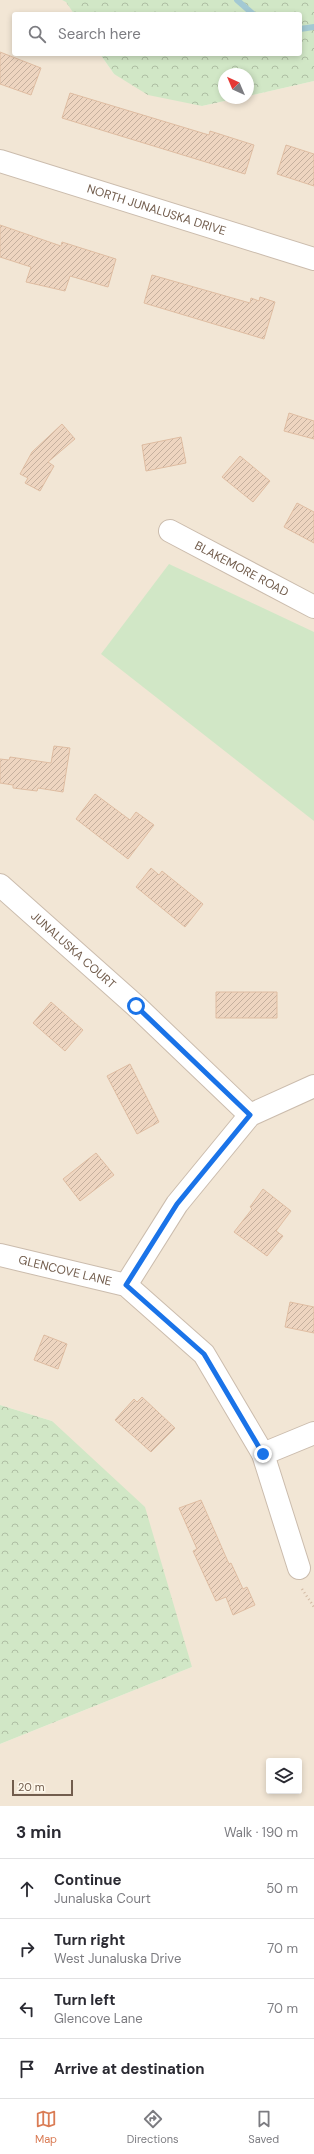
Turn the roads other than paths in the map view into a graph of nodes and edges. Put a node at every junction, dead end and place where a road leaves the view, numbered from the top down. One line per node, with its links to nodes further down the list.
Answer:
1 (0, 161): 2 (street, NORTH JUNALUSKA DRIVE)
2 (314, 258)
3 (170, 531): 4 (street, BLAKEMORE ROAD)
4 (314, 607)
5 (0, 885): 7 (street, JUNALUSKA COURT)
6 (314, 1086): 7 (street)
7 (250, 1115): 9 (street)
8 (0, 1255): 9 (street, GLENCOVE LANE)
9 (126, 1285): 11 (street, GLENCOVE LANE)
10 (314, 1433): 11 (street)
11 (263, 1454): 12 (street, GLENCOVE LANE)
12 (299, 1568)

